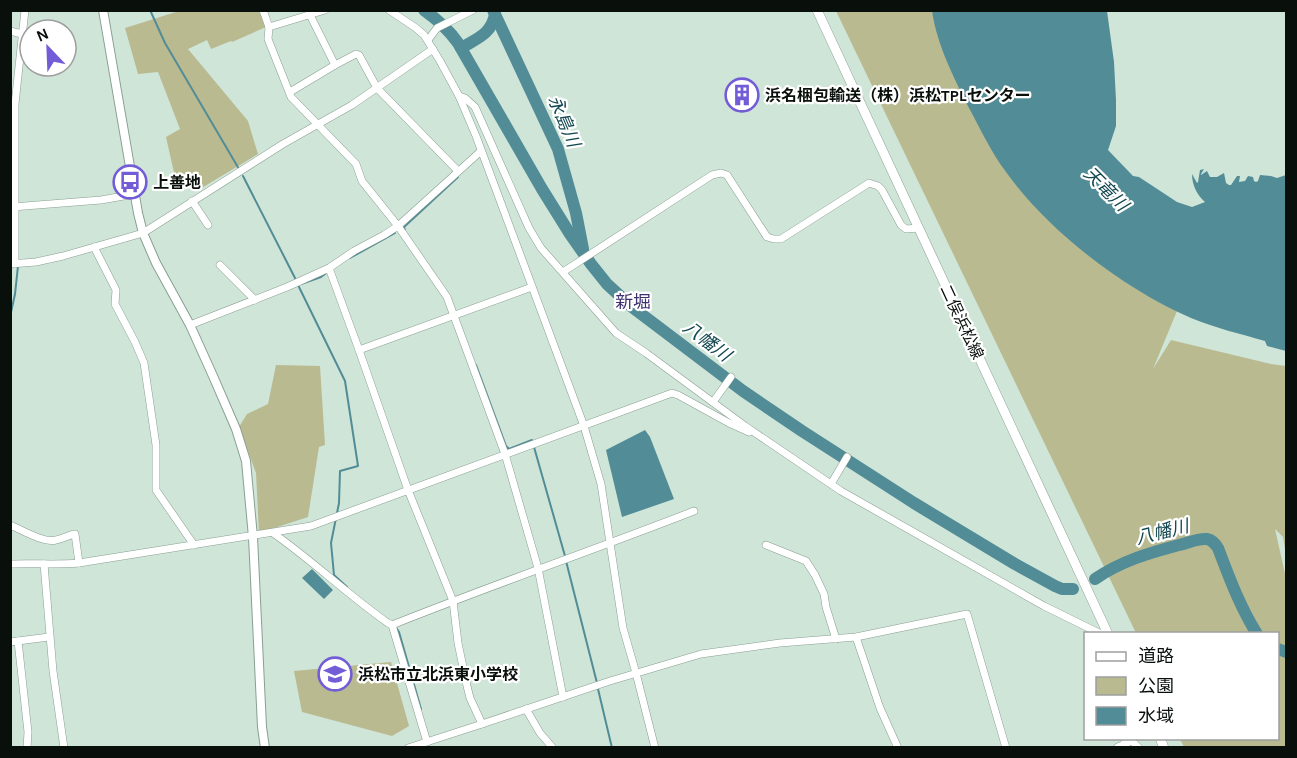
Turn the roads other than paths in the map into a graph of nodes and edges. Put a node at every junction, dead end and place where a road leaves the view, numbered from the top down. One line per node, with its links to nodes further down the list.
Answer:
1 (103, 10): 19 (street)
2 (263, 10): 8 (street)
3 (325, 10): 7 (street)
4 (389, 10): 9 (street)
5 (473, 10): 9 (street)
6 (817, 10): 24 (main road, 二俣浜松線)
7 (310, 15): 8 (street); 11 (street)
8 (269, 27): 14 (street)
9 (428, 40): 10 (street)
10 (433, 49): 13 (street); 15 (street)
11 (335, 65): 13 (street); 14 (street)
12 (18, 74): 21 (street)
13 (377, 88): 16 (street); 18 (street)
14 (290, 92): 16 (street)
15 (459, 96): 17 (street); 30 (street)
16 (319, 125): 20 (street); 23 (street)
17 (481, 151): 18 (street); 31 (street)
18 (458, 171): 23 (street)
19 (135, 194): 21 (street); 25 (street)
20 (192, 201): 22 (street); 25 (street)
21 (13, 207): 27 (street)
22 (208, 225)
23 (398, 226): 29 (street); 33 (street)
24 (919, 228): 30 (street); 58 (main road, 二俣浜松線)
25 (142, 233): 26 (street); 34 (street)
26 (94, 247): 27 (street); 49 (street)
27 (13, 264)
28 (220, 265): 32 (street)
29 (329, 268): 32 (street); 35 (street)
30 (562, 272): 37 (street)
31 (532, 287): 33 (street); 38 (street)
32 (255, 300): 34 (street)
33 (453, 316): 35 (street); 40 (street)
34 (190, 325): 47 (street)
35 (359, 350): 43 (street)
36 (730, 377): 37 (street)
37 (713, 402): 39 (street)
38 (584, 426): 39 (street); 40 (street); 48 (street)
39 (767, 440): 42 (street)
40 (505, 454): 43 (street); 54 (street)
41 (848, 458): 42 (street)
42 (831, 484): 57 (street)
43 (408, 490): 46 (street); 55 (street)
44 (694, 511): 48 (street)
45 (10, 525): 51 (street)
46 (273, 533): 47 (street); 56 (street)
47 (253, 537): 49 (street); 70 (street)
48 (610, 542): 54 (street); 63 (street)
49 (194, 545): 51 (street)
50 (766, 545): 61 (street)
51 (79, 563): 53 (street)
52 (10, 564): 53 (street)
53 (44, 564): 59 (street)
54 (538, 568): 55 (street); 64 (street)
55 (453, 601): 56 (street); 66 (street)
56 (392, 625): 67 (street)
57 (1099, 632)
58 (1108, 632)
59 (50, 637): 62 (street); 69 (street)
60 (856, 638): 61 (street); 74 (street); 75 (street)
61 (836, 639): 63 (street)
62 (14, 641): 68 (street)
63 (636, 673): 64 (street); 73 (street)
64 (563, 697): 65 (street)
65 (526, 709): 66 (street); 72 (street)
66 (482, 724): 67 (street)
67 (432, 742): 71 (street)
68 (27, 747)
69 (64, 747)
70 (265, 747)
71 (408, 747)
72 (554, 747)
73 (655, 747)
74 (896, 747)
75 (1006, 747)

